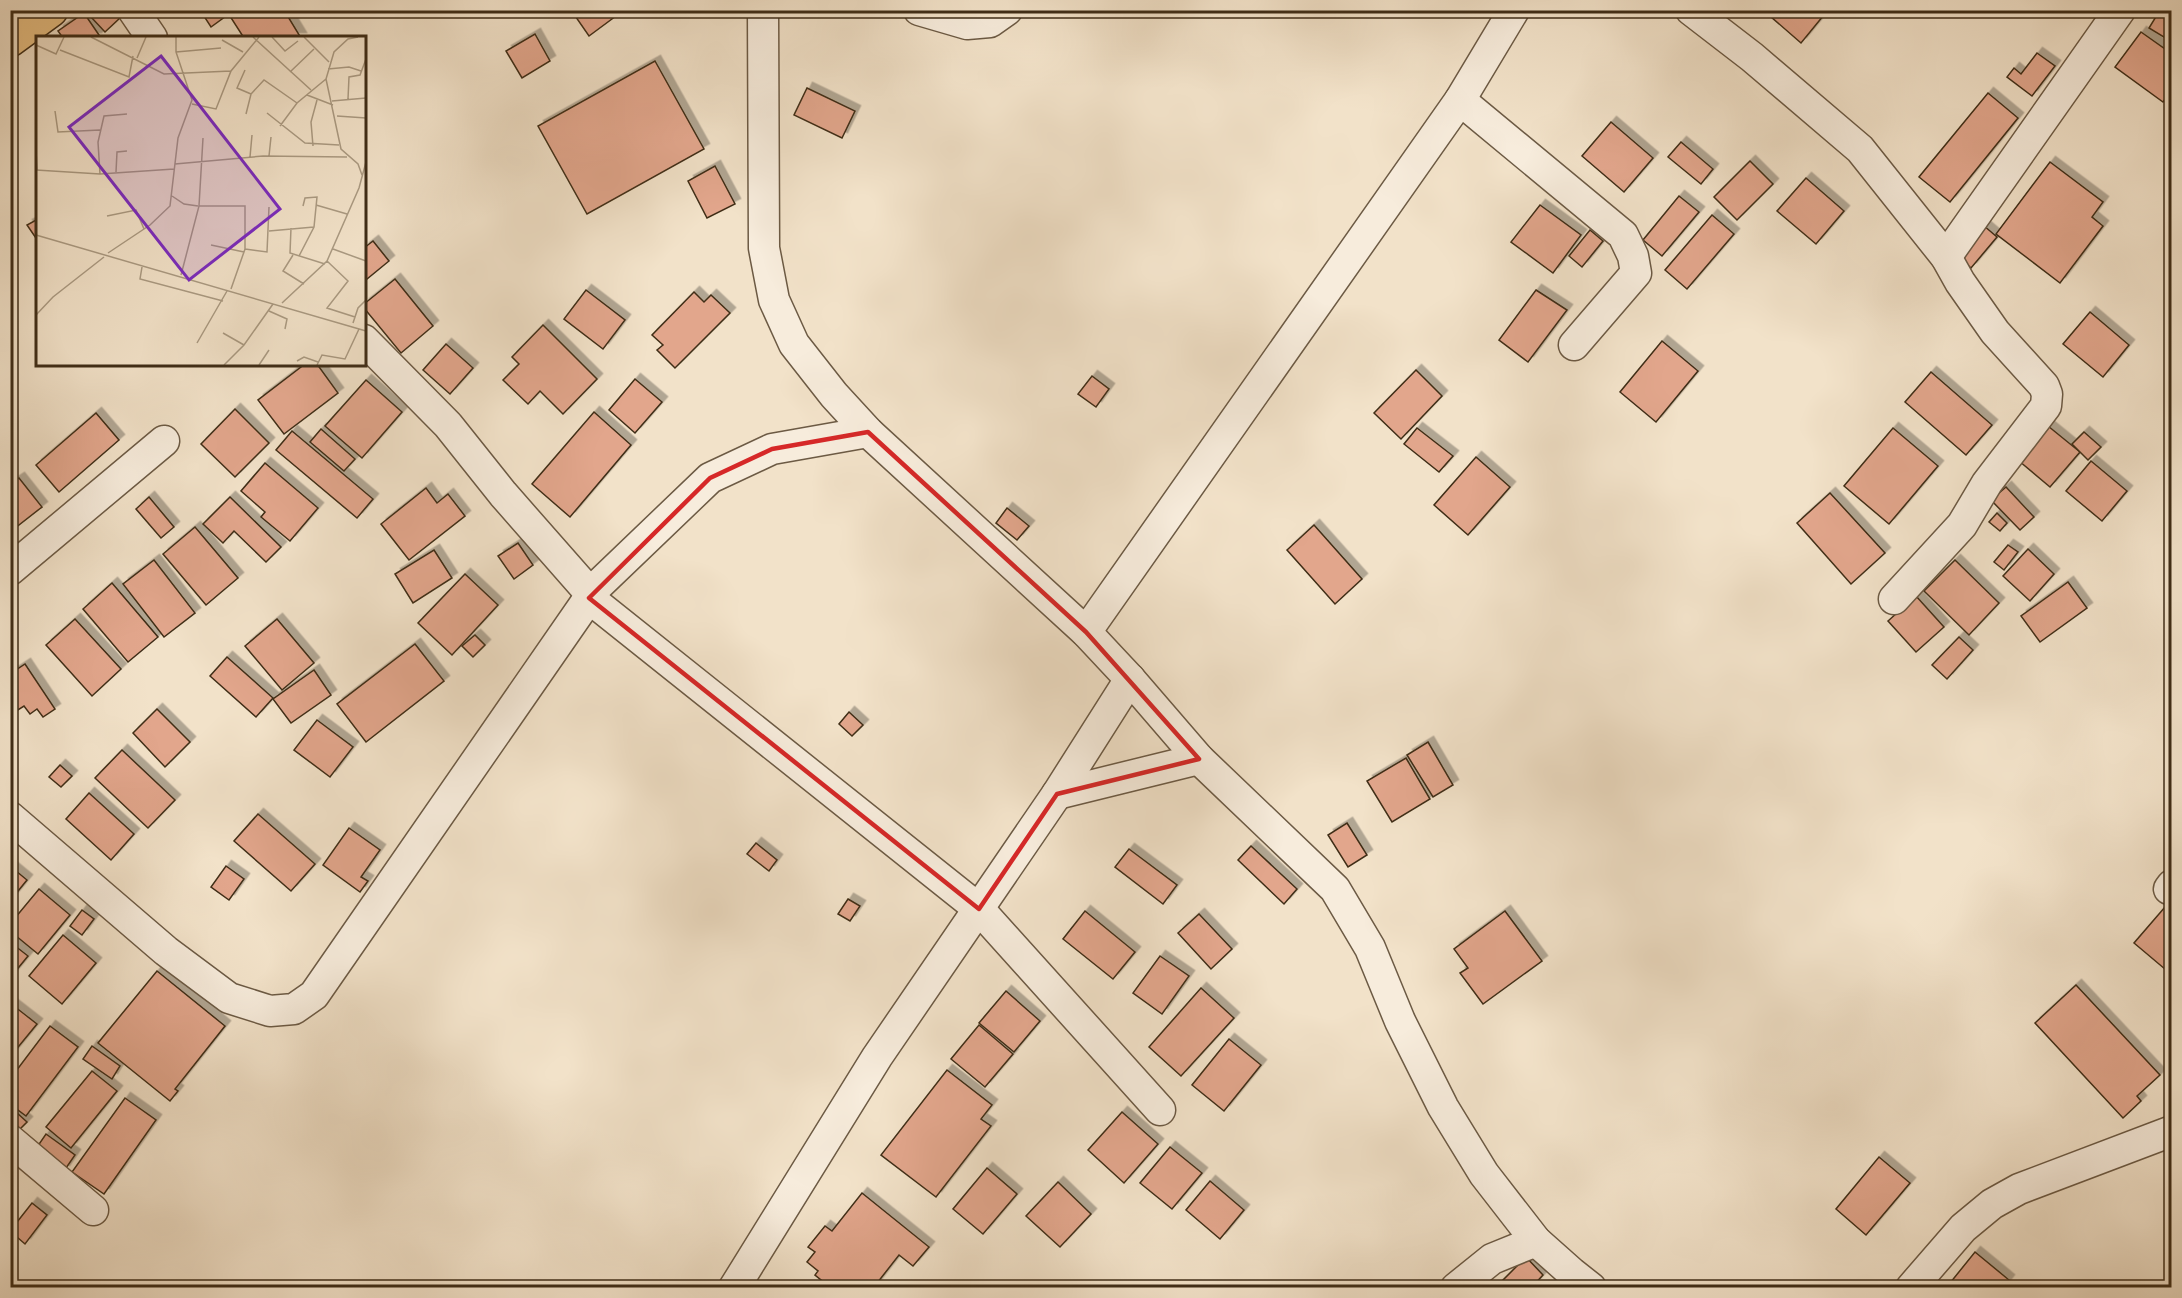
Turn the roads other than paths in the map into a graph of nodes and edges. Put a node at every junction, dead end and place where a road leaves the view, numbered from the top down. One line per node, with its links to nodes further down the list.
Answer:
1 (51, 10): 10 (main road)
2 (133, 10): 9 (street)
3 (763, 10): 15 (street)
4 (919, 10): 5 (street)
5 (1006, 10)
6 (1514, 10): 11 (street)
7 (1691, 10): 12 (street)
8 (2120, 10): 12 (street)
9 (151, 36)
10 (10, 40)
11 (1460, 100): 14 (street); 20 (street)
12 (1946, 257): 19 (street)
13 (366, 342): 18 (street)
14 (1574, 345)
15 (868, 432): 18 (street); 20 (street)
16 (164, 441): 17 (street)
17 (10, 570)
18 (590, 596): 24 (street); 25 (street)
19 (1894, 599)
20 (1086, 632): 21 (street)
21 (1130, 679): 22 (street); 23 (street)
22 (1199, 759): 23 (street); 30 (street)
23 (1057, 794): 25 (street)
24 (10, 818)
25 (979, 909): 26 (street); 31 (street)
26 (1160, 1110)
27 (2172, 1131): 34 (street)
28 (10, 1140): 29 (street)
29 (93, 1210)
30 (1536, 1241): 32 (street); 33 (street)
31 (734, 1287)
32 (1456, 1287)
33 (1591, 1287)
34 (1911, 1287)

